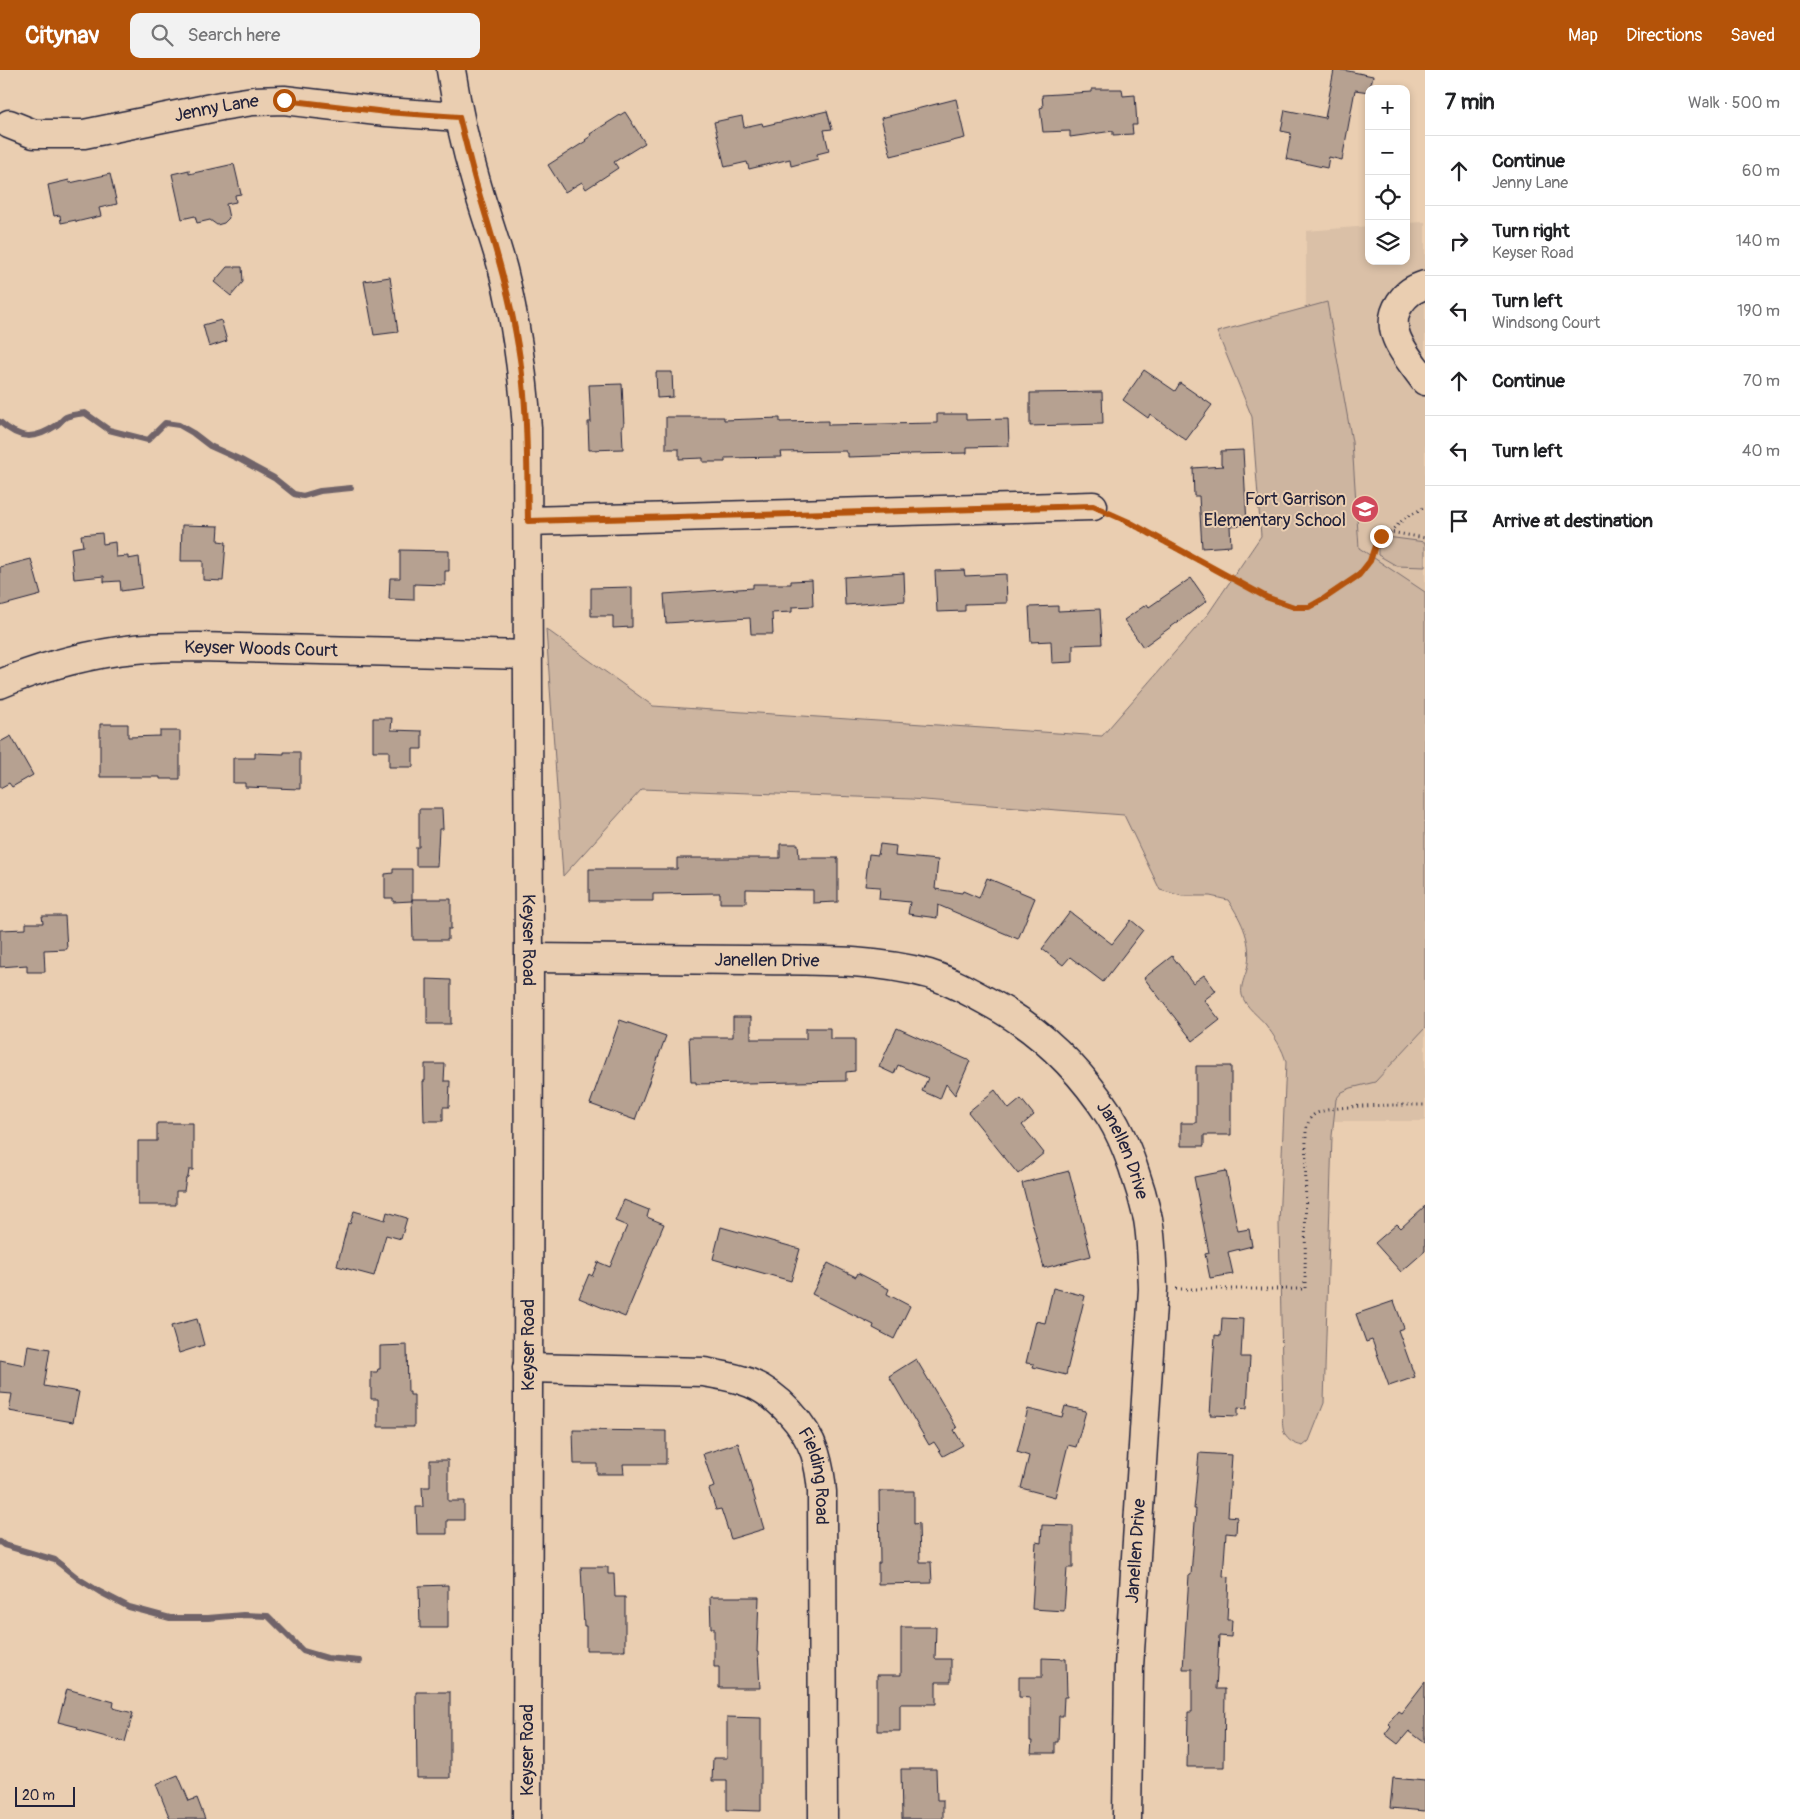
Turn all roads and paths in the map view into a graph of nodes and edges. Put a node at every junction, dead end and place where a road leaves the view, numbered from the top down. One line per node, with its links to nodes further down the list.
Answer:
1 (451, 70): 2 (street); 3 (street, Keyser Road)
2 (456, 70)
3 (459, 117): 4 (street, Jenny Lane); 9 (street, Keyser Road)
4 (9, 124)
5 (1425, 285): 6 (street)
6 (1425, 380)
7 (1093, 506): 9 (street); 10 (path)
8 (1425, 507): 10 (path)
9 (528, 521): 12 (street, Keyser Road)
10 (1390, 532): 11 (path)
11 (1425, 538)
12 (528, 655): 13 (street, Keyser Woods Court); 14 (street, Keyser Road)
13 (0, 684)
14 (529, 958): 17 (street, Keyser Road); 20 (street, Janellen Drive)
15 (1425, 1105): 16 (path)
16 (1168, 1289)
17 (528, 1368): 18 (street, Keyser Road); 19 (street, Fielding Road)
18 (527, 1819)
19 (823, 1819)
20 (1127, 1819)

